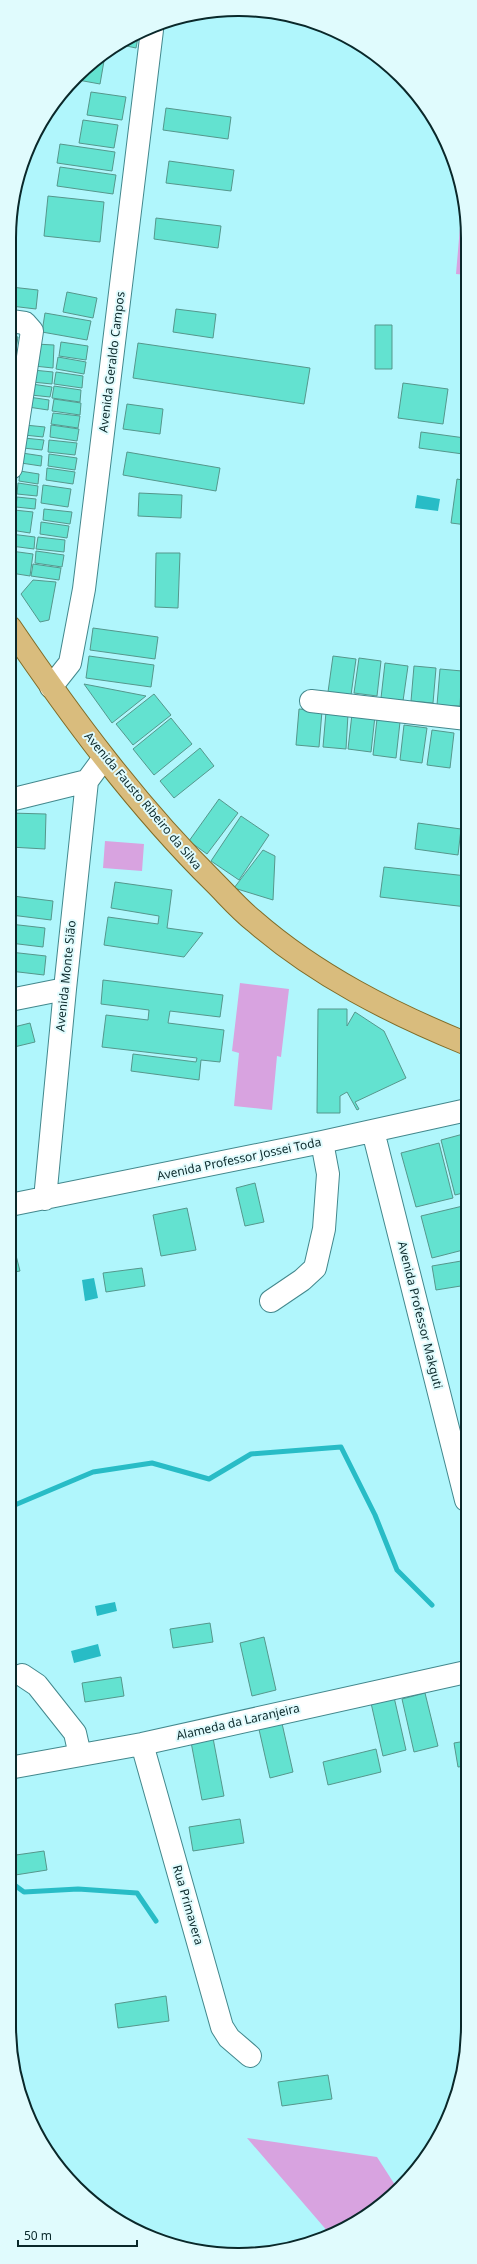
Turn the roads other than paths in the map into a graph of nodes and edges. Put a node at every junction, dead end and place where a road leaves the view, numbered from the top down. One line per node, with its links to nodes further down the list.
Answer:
1 (152, 34): 5 (street, Avenida Geraldo Campos)
2 (20, 324): 3 (street)
3 (16, 435)
4 (16, 636): 5 (main road, Avenida Fausto Ribeiro da Silva)
5 (51, 686): 8 (main road, Avenida Fausto Ribeiro da Silva)
6 (311, 701): 7 (street)
7 (461, 718)
8 (104, 758): 9 (street); 13 (main road, Avenida Fausto Ribeiro da Silva)
9 (87, 781): 10 (street); 11 (street, Avenida Monte Sião)
10 (16, 799)
11 (64, 989): 12 (street); 17 (street, Avenida Monte Sião)
12 (16, 999)
13 (461, 1038)
14 (461, 1111): 15 (street, Avenida Professor Jossei Toda)
15 (373, 1131): 16 (street, Avenida Professor Jossei Toda); 20 (street, Avenida Professor Makguti)
16 (322, 1142): 17 (street, Avenida Professor Jossei Toda); 19 (street)
17 (45, 1199): 18 (street, Avenida Professor Jossei Toda)
18 (16, 1204)
19 (272, 1301)
20 (461, 1480)
21 (461, 1673): 23 (street, Alameda da Laranjeira)
22 (22, 1674): 24 (street)
23 (142, 1744): 24 (street, Alameda da Laranjeira); 26 (street, Rua Primavera)
24 (80, 1756): 25 (street, Alameda da Laranjeira)
25 (16, 1767)
26 (250, 2056)

